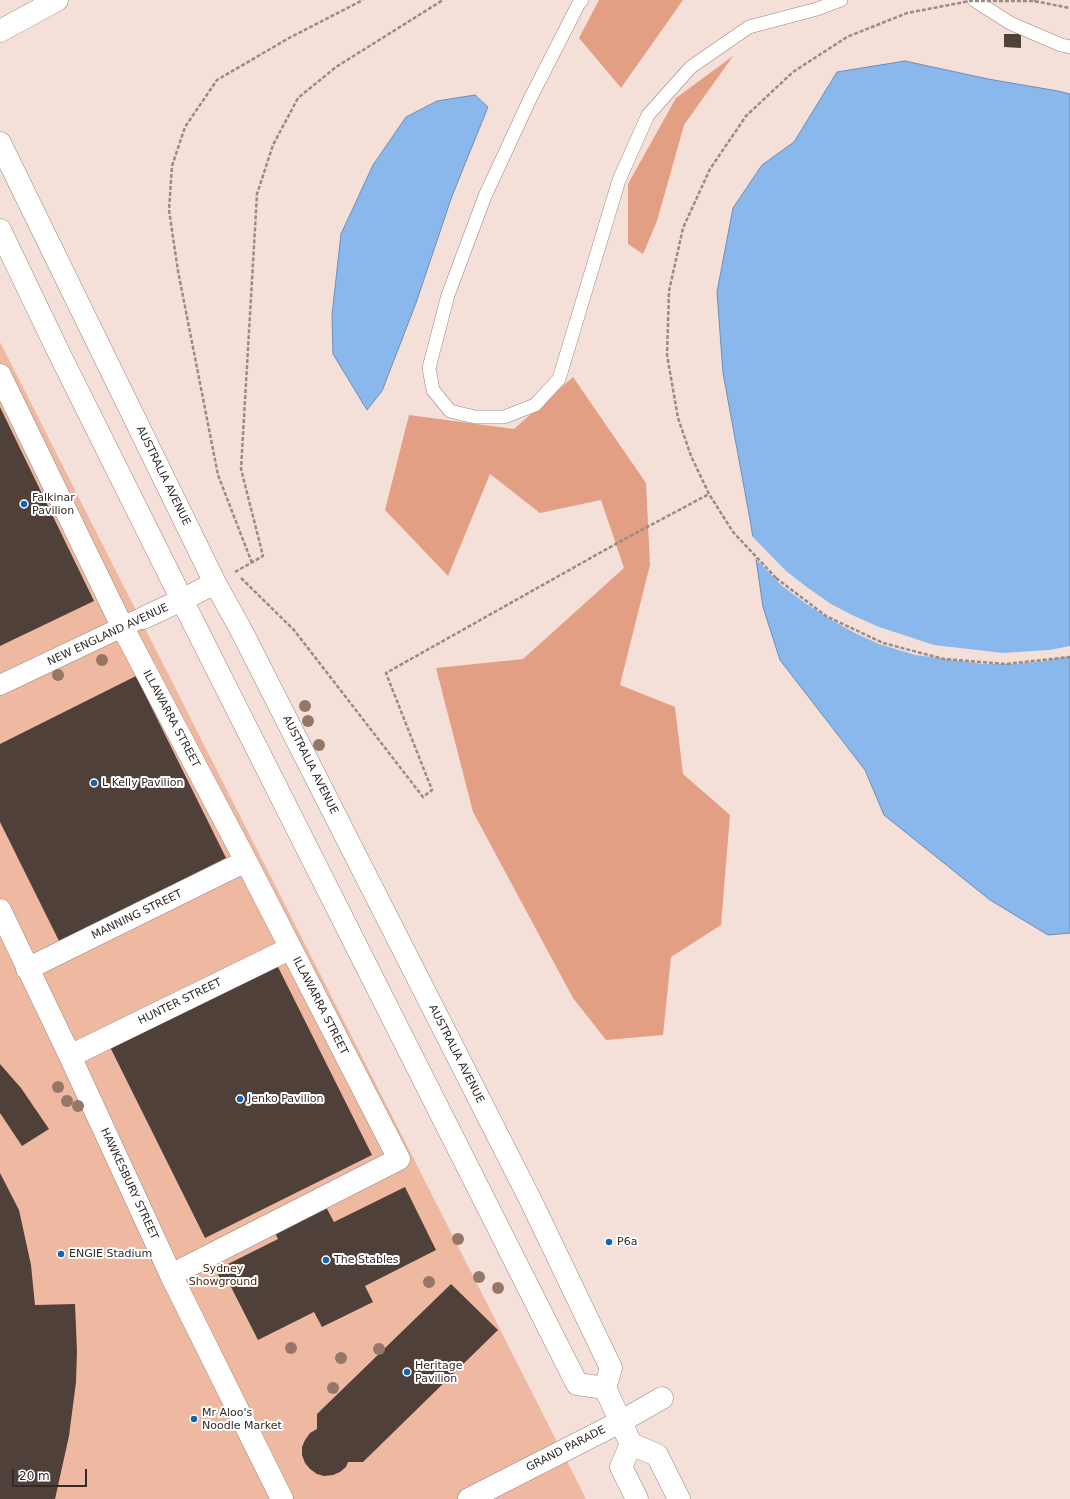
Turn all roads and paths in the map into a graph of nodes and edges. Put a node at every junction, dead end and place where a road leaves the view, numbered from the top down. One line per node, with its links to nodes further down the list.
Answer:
1 (57, 0): 9 (main road)
2 (363, 0): 15 (path)
3 (443, 0): 15 (path)
4 (582, 0): 5 (lane)
5 (841, 0)
6 (974, 0): 10 (lane)
7 (1034, 1): 8 (path, bridge); 14 (path, bridge)
8 (1070, 8)
9 (0, 31)
10 (1070, 47)
11 (0, 143): 17 (main road, AUSTRALIA AVENUE)
12 (0, 230): 18 (main road)
13 (0, 375): 20 (main road, ILLAWARRA STREET)
14 (709, 494): 16 (path); 21 (path, bridge)
15 (252, 563): 16 (path)
16 (237, 570): 17 (path)
17 (215, 583): 18 (main road, NEW ENGLAND AVENUE); 29 (main road, AUSTRALIA AVENUE)
18 (182, 600): 19 (main road, NEW ENGLAND AVENUE); 29 (main road)
19 (143, 618): 20 (street, NEW ENGLAND AVENUE)
20 (123, 628): 22 (street, NEW ENGLAND AVENUE); 23 (main road, ILLAWARRA STREET)
21 (1070, 657)
22 (0, 685)
23 (246, 861): 25 (main road, ILLAWARRA STREET); 26 (main road, MANNING STREET)
24 (0, 910): 26 (main road, HAWKESBURY STREET)
25 (290, 948): 27 (main road, HUNTER STREET); 28 (main road, ILLAWARRA STREET)
26 (27, 969): 27 (main road, HAWKESBURY STREET)
27 (70, 1056): 28 (main road, HAWKESBURY STREET)
28 (171, 1275): 33 (main road, HAWKESBURY STREET)
29 (605, 1388): 31 (main road)
30 (662, 1398): 31 (main road, GRAND PARADE)
31 (620, 1422): 32 (main road); 34 (main road, GRAND PARADE)
32 (630, 1444): 35 (main road); 36 (main road)
33 (282, 1499)
34 (469, 1499)
35 (637, 1499)
36 (679, 1499)

